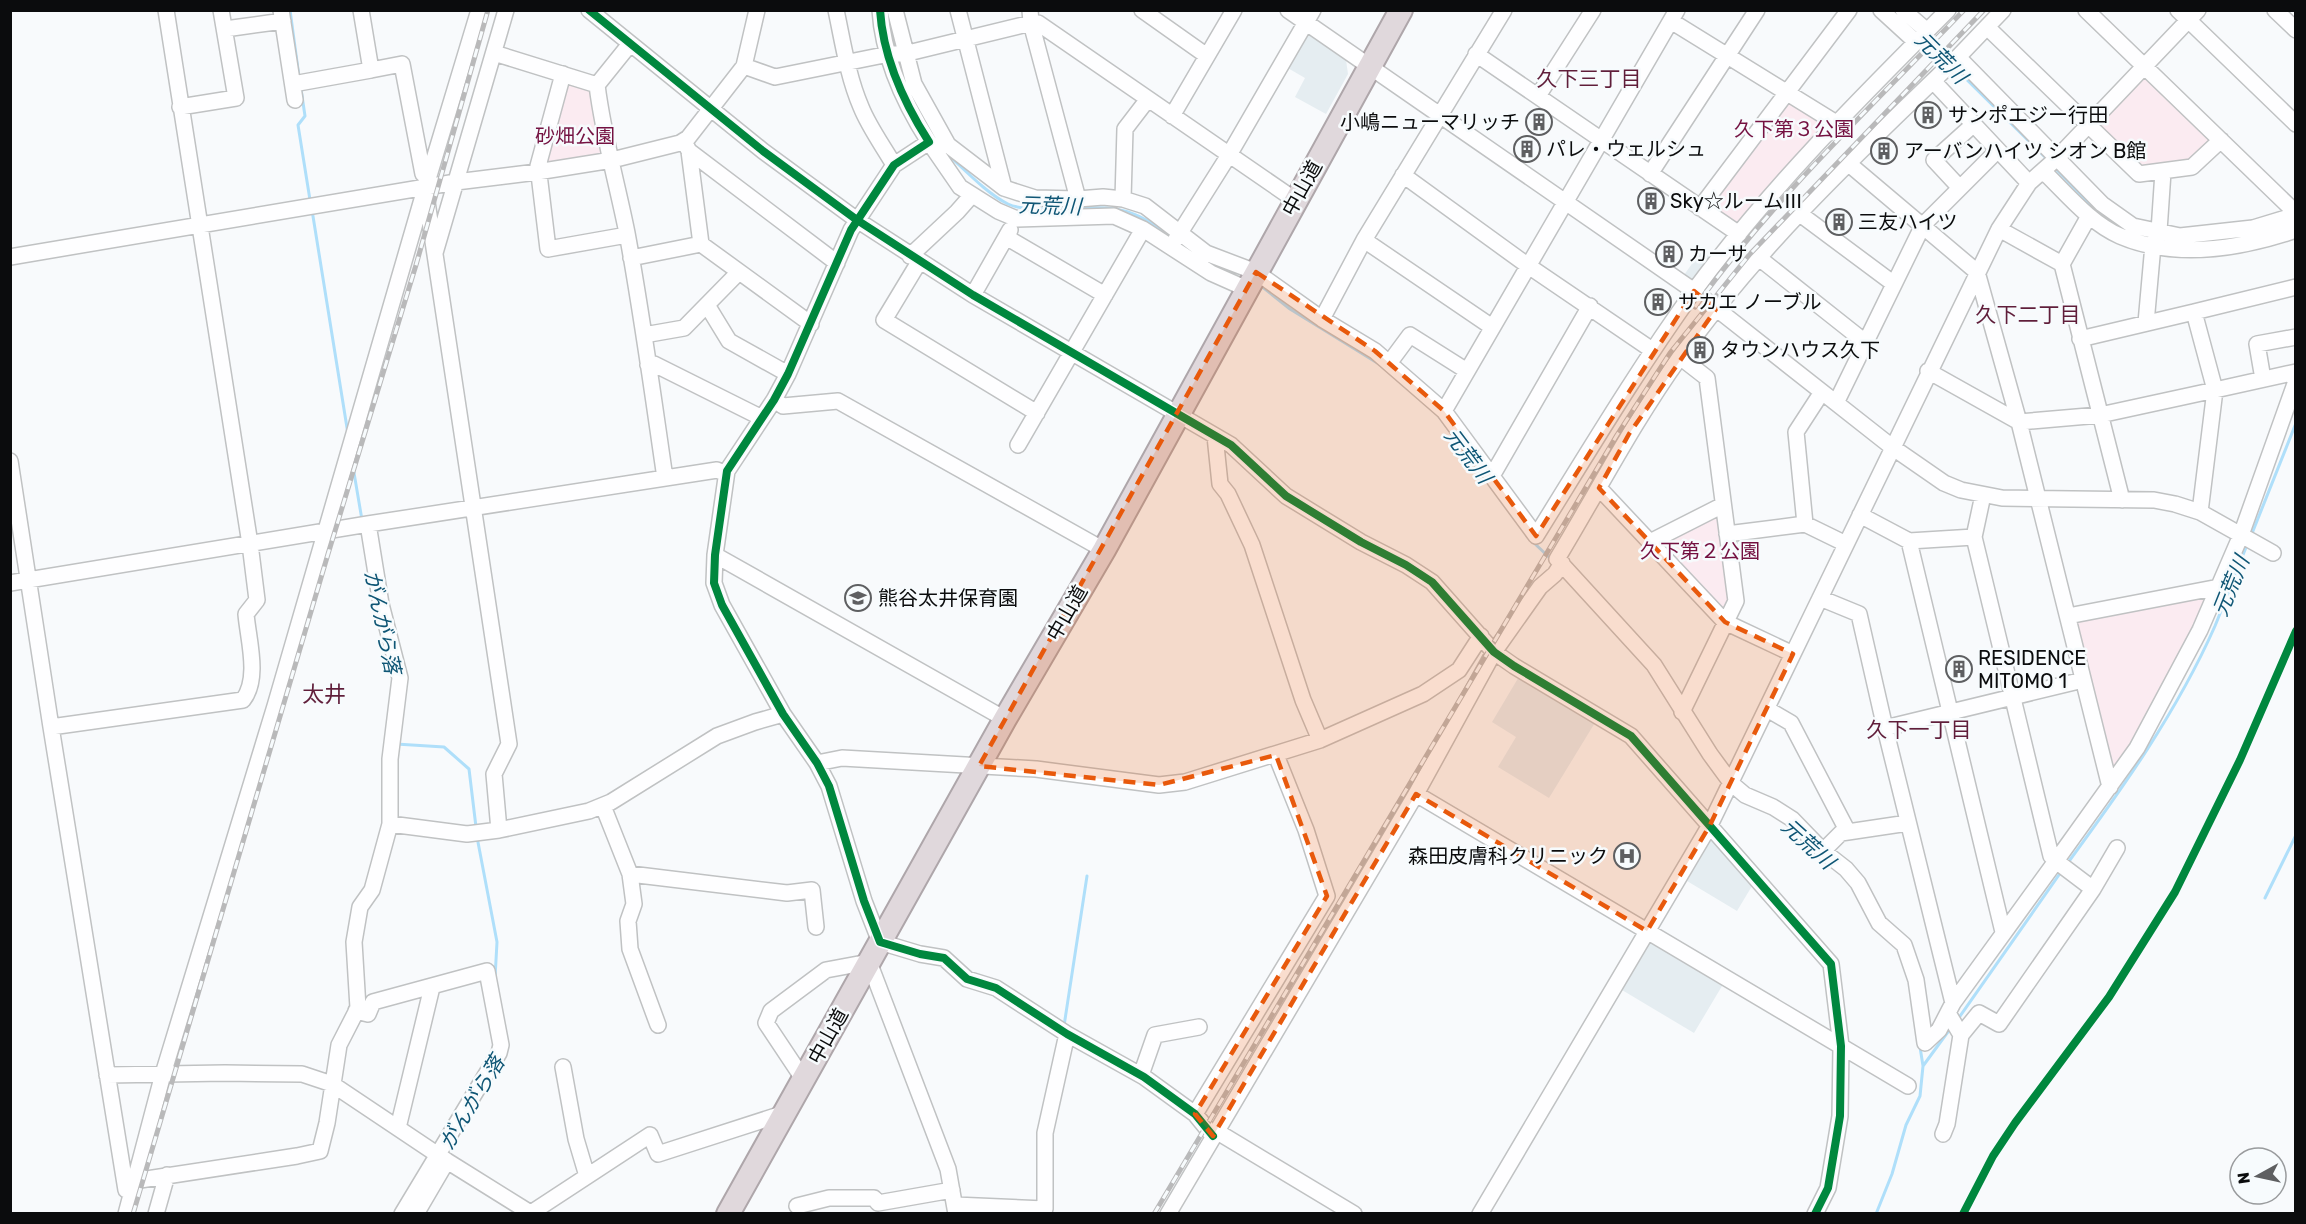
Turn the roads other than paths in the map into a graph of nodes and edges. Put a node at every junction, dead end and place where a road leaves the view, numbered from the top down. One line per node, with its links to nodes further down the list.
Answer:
1 (166, 10): 56 (street)
2 (221, 10): 32 (street)
3 (362, 10): 47 (street)
4 (479, 10): 80 (street)
5 (506, 10): 37 (street)
6 (757, 10): 44 (street)
7 (836, 10): 43 (street)
8 (880, 10): 38 (street)
9 (895, 10): 38 (street)
10 (958, 10): 35 (street)
11 (1142, 10): 40 (street)
12 (1234, 10): 40 (street)
13 (1288, 10): 30 (street)
14 (1401, 10): 46 (highway, 中山道)
15 (1504, 10): 39 (street)
16 (1593, 10): 53 (street)
17 (1757, 10): 41 (street)
18 (1849, 10): 52 (street)
19 (1881, 10): 34 (street)
20 (1903, 10): 34 (street)
21 (1948, 10): 34 (street)
22 (2003, 10): 31 (street)
23 (2086, 10): 45 (street)
24 (2275, 10): 33 (street)
25 (592, 11): 36 (street)
26 (2188, 14): 45 (street); 63 (street)
27 (282, 16): 32 (street); 50 (street)
28 (1674, 16): 41 (street); 64 (street)
29 (1030, 17): 35 (street); 54 (street); 85 (street)
30 (1310, 17): 46 (street); 69 (street)
31 (1987, 27): 42 (street); 62 (street)
32 (225, 29): 56 (street)
33 (2295, 30)
34 (1922, 37): 60 (street)
35 (964, 40): 38 (street); 82 (street)
36 (630, 44): 51 (street); 57 (street)
37 (494, 53): 48 (street); 79 (street)
38 (897, 54): 43 (street); 66 (street); 82 (street)
39 (1476, 54): 53 (street); 59 (street)
40 (1207, 56): 58 (street)
41 (1728, 57): 52 (street); 77 (street)
42 (1958, 57): 49 (street); 70 (street)
43 (847, 63): 44 (street); 73 (street)
44 (744, 66): 57 (street)
45 (2144, 66): 62 (street); 65 (street)
46 (1369, 67): 59 (street); 87 (highway, 中山道)
47 (370, 70): 50 (street); 80 (street)
48 (563, 75): 51 (street); 75 (street)
49 (1934, 81): 61 (street); 72 (street)
50 (293, 84): 55 (street)
51 (597, 84): 71 (street)
52 (1787, 93): 60 (street); 89 (street)
53 (1538, 96): 64 (street)
54 (1148, 99): 58 (street); 86 (street)
55 (295, 100)
56 (180, 107): 96 (street)
57 (710, 108): 67 (street); 94 (street)
58 (1172, 116): 69 (street)
59 (1440, 116): 78 (street); 88 (street)
60 (1836, 123): 101 (street)
61 (1974, 124): 68 (street); 83 (street)
62 (2090, 124): 70 (street); 76 (street)
63 (2295, 124)
64 (1601, 140): 77 (street); 88 (street)
65 (2221, 140): 76 (street); 91 (street)
66 (929, 142): 73 (street); 84 (street)
67 (686, 146): 71 (street); 106 (street); 113 (street)
68 (1998, 150): 81 (street); 83 (street)
69 (1229, 155): 87 (street); 100 (street)
70 (2056, 159): 74 (street); 104 (street)
71 (612, 160): 75 (street); 102 (street)
72 (1849, 164): 90 (street); 95 (street)
73 (894, 165): 94 (street)
74 (2043, 171): 81 (street); 92 (street)
75 (537, 172): 79 (street); 102 (street)
76 (2163, 172): 104 (street)
77 (1650, 174): 89 (street)
78 (1403, 175): 105 (street); 115 (street)
79 (456, 182): 80 (street); 111 (street)
80 (427, 183): 96 (street); 111 (street); 174 (street)
81 (2029, 183): 98 (street)
82 (1004, 188): 85 (street)
83 (1960, 188): 95 (street)
84 (972, 195): 93 (street); 112 (street)
85 (1078, 199): 86 (street)
86 (1124, 199): 100 (street)
87 (1295, 200): 118 (highway, 中山道)
88 (1565, 202): 115 (street); 121 (street)
89 (1700, 208): 101 (street)
90 (1800, 214): 110 (street); 119 (street)
91 (2295, 214): 104 (street)
92 (2089, 216): 104 (street); 114 (street)
93 (1017, 219): 97 (street); 103 (street)
94 (857, 220): 112 (street); 113 (street)
95 (1923, 225): 117 (street); 119 (street)
96 (199, 226): 108 (street); 180 (street)
97 (1143, 229): 107 (street); 123 (street)
98 (1999, 229): 114 (street); 117 (street)
99 (2295, 230): 104 (street)
100 (1181, 232): 107 (street); 118 (street)
101 (1739, 234): 121 (street)
102 (627, 236): 109 (street)
103 (1006, 237): 122 (street); 123 (street)
104 (2156, 238): 129 (street)
105 (1364, 240): 128 (street); 131 (street)
106 (701, 244): 109 (street); 116 (street)
107 (1171, 246): 118 (street)
108 (10, 257)
109 (631, 258): 132 (street)
110 (1759, 258): 126 (street); 135 (street)
111 (434, 259): 169 (street)
112 (915, 259): 122 (street); 152 (street)
113 (837, 264): 130 (street)
114 (2062, 264): 134 (street)
115 (1527, 265): 125 (street); 131 (street)
116 (739, 272): 124 (street); 130 (street)
117 (1977, 272): 141 (street); 156 (street)
118 (1251, 281): 128 (street); 153 (highway, 中山道)
119 (1894, 284): 135 (street)
120 (2295, 287): 127 (street)
121 (1694, 291): 126 (street); 136 (street)
122 (972, 295): 137 (street)
123 (1105, 295): 137 (street)
124 (707, 304): 132 (street); 144 (street)
125 (1590, 306): 136 (street); 162 (street)
126 (1716, 309): 138 (street); 148 (street)
127 (2194, 312): 129 (street); 147 (street)
128 (1322, 320): 139 (street)
129 (2146, 323): 134 (street)
130 (811, 324): 144 (street)
131 (1492, 327): 142 (street)
132 (644, 334): 140 (street)
133 (2295, 337): 145 (street)
134 (2080, 339): 154 (street)
135 (1864, 342): 150 (street)
136 (1652, 350): 162 (street)
137 (1071, 353): 152 (street); 153 (street)
138 (1680, 357): 164 (street); 168 (street)
139 (1390, 362): 142 (street); 151 (street)
140 (648, 365): 155 (street); 163 (street)
141 (1928, 370): 156 (street); 159 (street)
142 (1467, 371): 151 (street)
143 (2295, 372): 145 (street)
144 (788, 374): 149 (street)
145 (2263, 379): 147 (street)
146 (2295, 381): 177 (street)
147 (2215, 390): 154 (street); 170 (street)
148 (1822, 392): 150 (street); 173 (street)
149 (774, 400): 155 (street); 182 (street)
150 (1836, 403): 159 (street)
151 (1444, 411): 162 (street)
152 (1037, 413): 158 (street)
153 (1176, 414): 157 (street); 182 (highway, 中山道)
154 (2100, 415): 156 (street); 167 (street)
155 (762, 418): 161 (street)
156 (2019, 422): 166 (street)
157 (1215, 436): 192 (street); 204 (street)
158 (1018, 445)
159 (1892, 447): 165 (street); 171 (street)
160 (10, 461): 186 (street)
161 (726, 474): 163 (street); 184 (street)
162 (1492, 476)
163 (665, 478): 169 (street)
164 (1599, 488): 179 (street); 185 (street)
165 (1983, 495): 166 (street); 176 (street)
166 (2039, 500): 167 (street); 190 (street)
167 (2122, 500): 170 (street)
168 (1723, 506): 175 (street); 179 (street)
169 (474, 507): 172 (street); 215 (street)
170 (2200, 512): 177 (street)
171 (1860, 515): 178 (street); 181 (street)
172 (368, 524): 174 (street); 213 (street)
173 (1805, 524): 175 (street); 181 (street)
174 (326, 532): 180 (street); 235 (street)
175 (1727, 534): 191 (street)
176 (1974, 537): 178 (street); 196 (street)
177 (2247, 538): 183 (street); 188 (street)
178 (1909, 541): 199 (street)
179 (1650, 542): 191 (street)
180 (250, 544): 186 (street); 202 (street)
181 (1846, 544): 189 (street)
182 (1104, 550): 201 (highway, 中山道)
183 (2273, 553)
184 (715, 555): 200 (street); 201 (street)
185 (1558, 568): 193 (street); 198 (street)
186 (29, 580): 187 (street); 202 (street)
187 (10, 583)
188 (2219, 587): 190 (street); 209 (street)
189 (1820, 598): 194 (street); 203 (street)
190 (2067, 616): 195 (street)
191 (1725, 622): 194 (street); 198 (street)
192 (1481, 636): 193 (street); 204 (street)
193 (1494, 652): 210 (street); 214 (street)
194 (1793, 654): 197 (street)
195 (2083, 680): 196 (street); 209 (street)
196 (2012, 697): 199 (street); 219 (street)
197 (1767, 709): 208 (street); 216 (street)
198 (1683, 712): 208 (street)
199 (1951, 712): 203 (street); 224 (street)
200 (783, 714): 206 (street); 211 (street)
201 (1005, 718): 207 (highway, 中山道)
202 (51, 727): 236 (street)
203 (1885, 728): 212 (street)
204 (1320, 740): 205 (street)
205 (1276, 755): 207 (street); 242 (street)
206 (817, 763): 207 (street); 225 (street)
207 (979, 766): 225 (highway, 中山道)
208 (1732, 784): 214 (street); 218 (street)
209 (2110, 787): 219 (street)
210 (1416, 794): 223 (street); 244 (street)
211 (603, 806): 215 (street); 220 (street)
212 (1908, 823): 216 (street); 229 (street)
213 (390, 824): 215 (street); 228 (street)
214 (1710, 825): 223 (street); 233 (street)
215 (499, 830)
216 (1848, 832): 218 (street)
217 (2117, 848): 221 (street)
218 (1823, 851): 229 (street)
219 (2062, 866): 221 (street); 224 (street)
220 (630, 874): 222 (street); 230 (street)
221 (2093, 889): 229 (street)
222 (816, 927)
223 (1647, 931): 233 (street); 261 (street)
224 (2003, 932): 229 (street)
225 (880, 942): 226 (highway, 中山道); 232 (street)
226 (870, 962): 238 (highway, 中山道); 238 (street); 250 (street)
227 (432, 987): 228 (street); 243 (street); 246 (street)
228 (356, 1011): 239 (street)
229 (1955, 1020): 245 (street)
230 (658, 1025)
231 (1199, 1027): 237 (street)
232 (1067, 1034): 237 (street); 252 (street)
233 (1840, 1046): 240 (street); 262 (street)
234 (563, 1067): 248 (street)
235 (163, 1074): 236 (street); 239 (street); 249 (street)
236 (107, 1075): 249 (street)
237 (1141, 1075): 242 (street)
238 (804, 1080): 241 (highway, 中山道)
239 (332, 1084): 243 (street); 247 (street)
240 (1908, 1086)
241 (785, 1113): 248 (street); 258 (highway, 中山道)
242 (1195, 1114): 244 (street)
243 (398, 1128): 246 (street)
244 (1214, 1134): 259 (street); 260 (street)
245 (1943, 1134)
246 (443, 1158): 254 (street); 256 (street); 257 (street)
247 (168, 1175): 249 (street); 255 (street)
248 (587, 1176): 254 (street)
249 (129, 1181): 253 (street)
250 (952, 1190): 251 (street); 252 (street)
251 (796, 1206)
252 (956, 1209)
253 (128, 1210)
254 (531, 1213)
255 (156, 1214)
256 (402, 1214)
257 (416, 1214)
258 (728, 1214)
259 (1168, 1214)
260 (1354, 1214)
261 (1480, 1214)
262 (1815, 1214)

